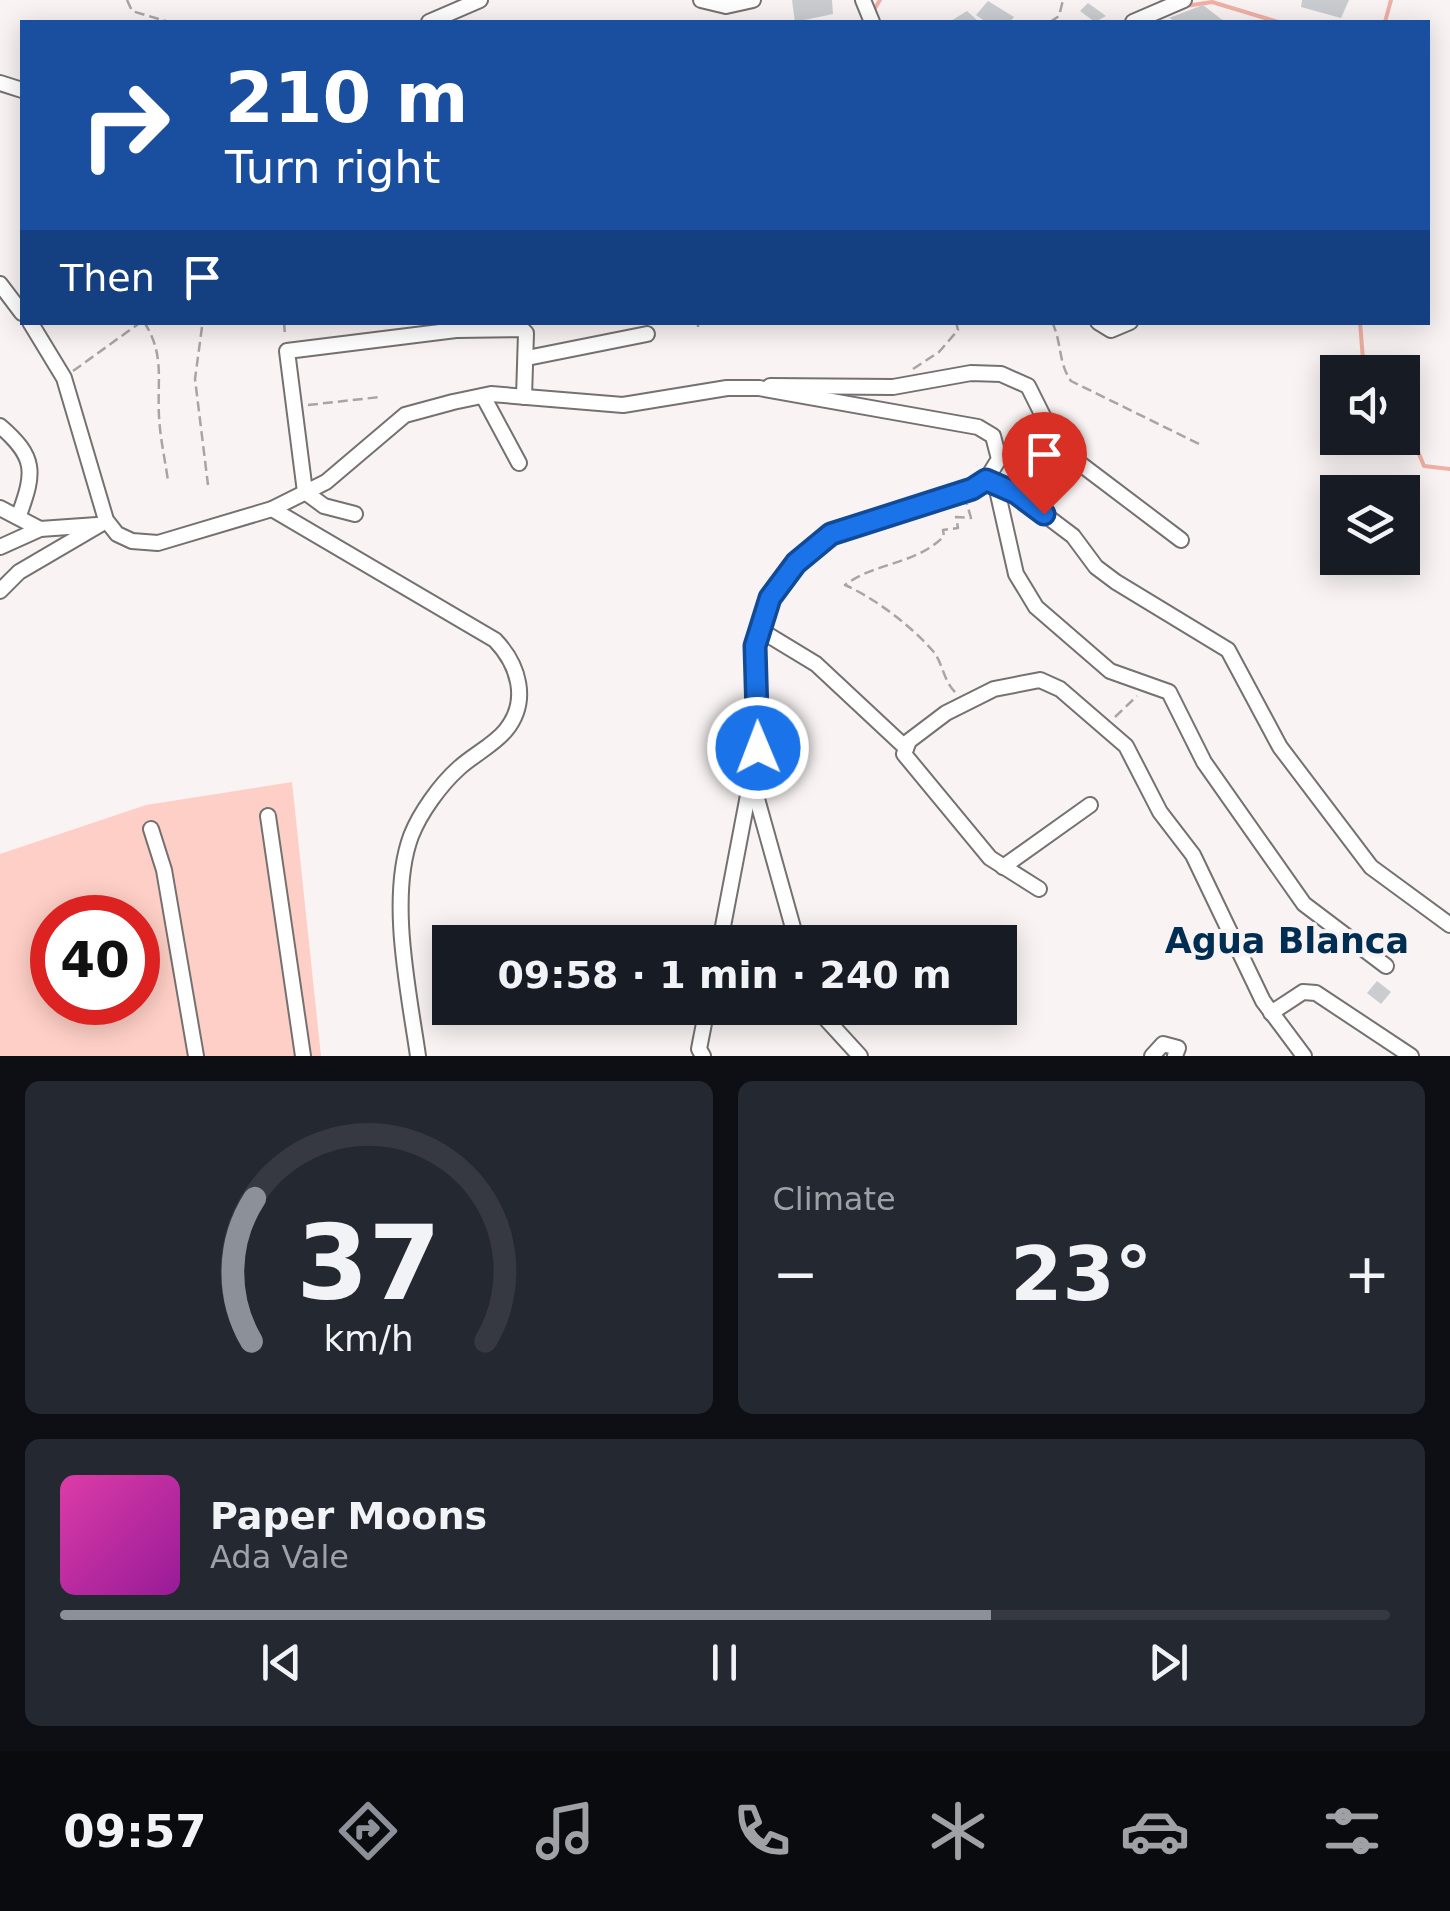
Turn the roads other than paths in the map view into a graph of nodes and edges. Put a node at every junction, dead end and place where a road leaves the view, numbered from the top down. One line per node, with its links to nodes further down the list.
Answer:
1 (480, 0): 5 (street)
2 (701, 0): 3 (street)
3 (753, 0)
4 (1184, 0): 6 (street)
5 (434, 20)
6 (1139, 20)
7 (0, 284): 8 (street)
8 (20, 310)
9 (32, 325): 23 (street)
10 (647, 334): 11 (street)
11 (526, 358): 14 (street); 18 (street)
12 (759, 388): 14 (street); 17 (street); 25 (street)
13 (483, 396): 14 (street); 16 (street); 18 (street)
14 (524, 398)
15 (0, 426): 22 (street)
16 (518, 463)
17 (991, 480): 28 (street); 38 (street); 39 (street)
18 (305, 492): 20 (street); 21 (street)
19 (0, 508): 22 (street)
20 (272, 509): 23 (street); 45 (street)
21 (355, 514)
22 (19, 516): 24 (street)
23 (104, 522): 24 (street); 27 (street)
24 (40, 529): 26 (street)
25 (1182, 540)
26 (0, 546)
27 (0, 592)
28 (760, 630): 29 (street); 30 (street)
29 (906, 748): 34 (street); 40 (street)
30 (751, 780): 36 (street); 37 (street)
31 (1090, 805): 34 (street)
32 (268, 816): 44 (street)
33 (150, 829): 43 (street)
34 (1003, 867): 35 (street)
35 (1039, 890)
36 (723, 925)
37 (792, 925)
38 (1450, 925)
39 (1386, 966)
40 (1271, 1013): 50 (street); 51 (street)
41 (704, 1025): 46 (street)
42 (832, 1025): 47 (street)
43 (196, 1056)
44 (303, 1056)
45 (418, 1056)
46 (703, 1056)
47 (860, 1056)
48 (1152, 1056): 49 (street)
49 (1175, 1056)
50 (1304, 1056)
51 (1412, 1056)

